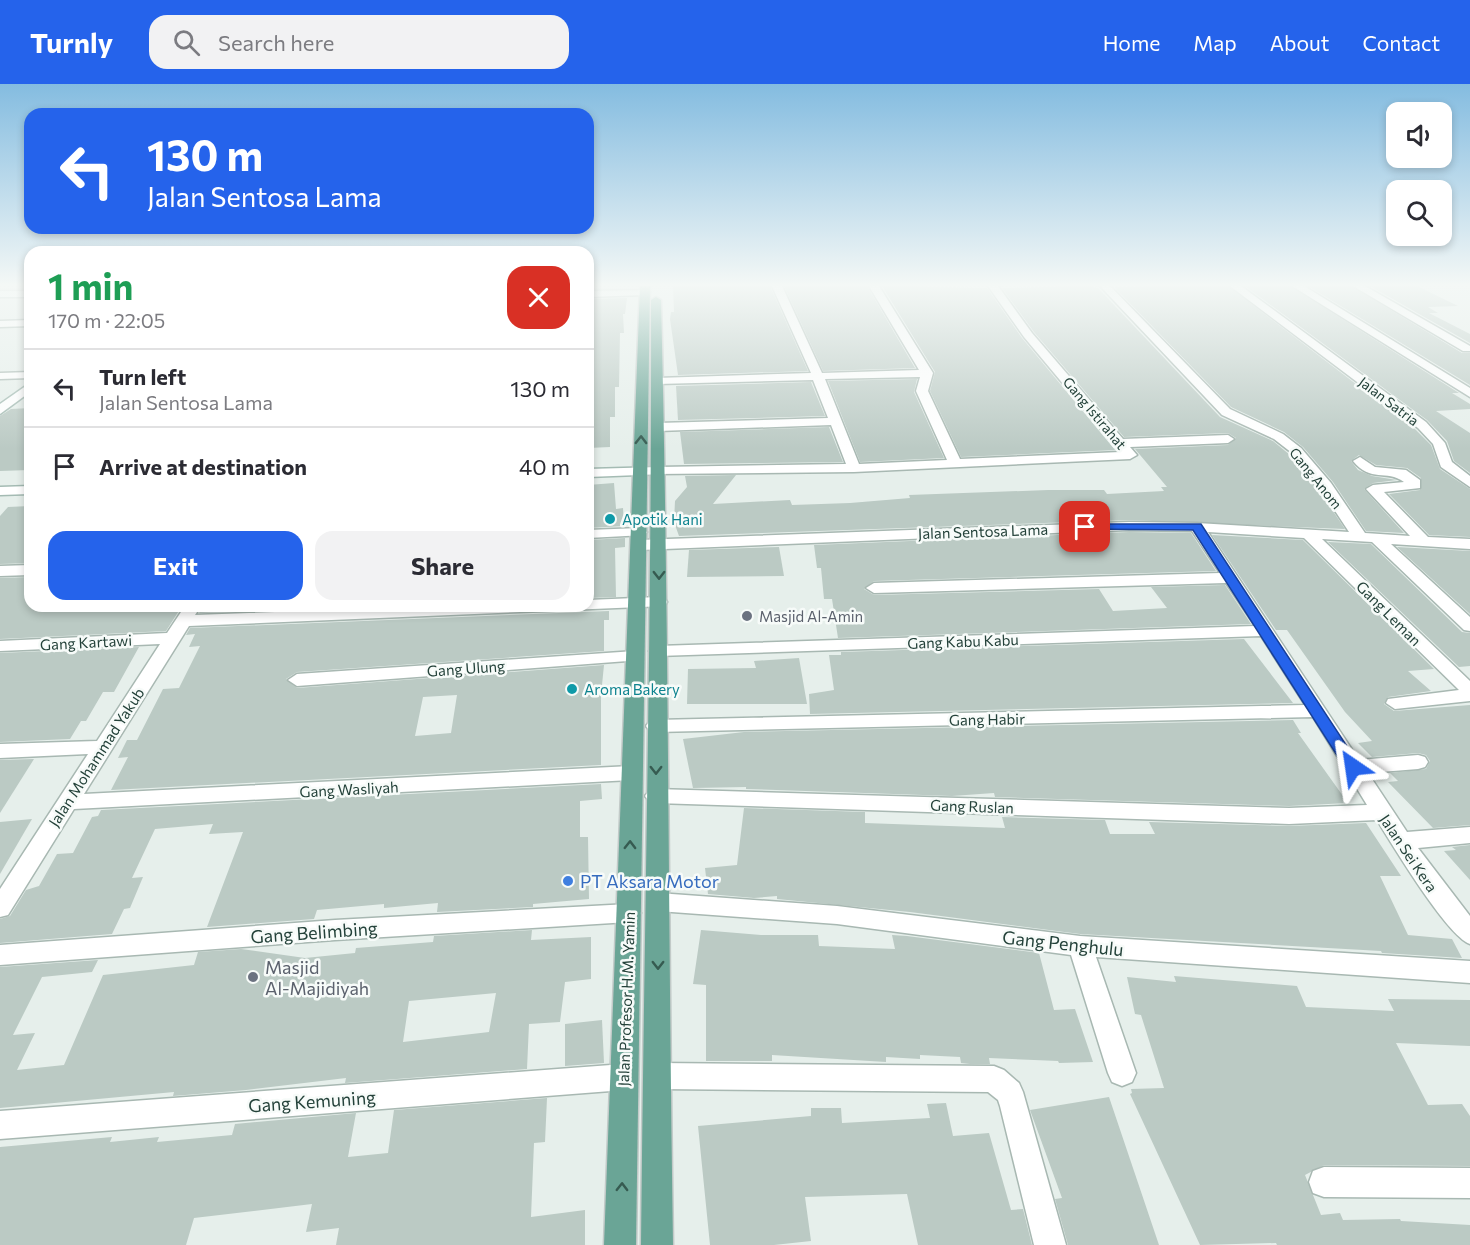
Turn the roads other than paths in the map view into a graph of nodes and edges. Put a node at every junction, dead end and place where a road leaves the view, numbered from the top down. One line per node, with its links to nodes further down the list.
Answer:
1 (651, 340): 14 (main road, Jalan Profesor H.M. Yamin)
2 (801, 340): 13 (street)
3 (907, 340): 10 (street)
4 (1032, 340): 21 (street, Gang Istirahat)
5 (1157, 340): 34 (street, Gang Anom)
6 (1308, 340): 27 (street, Jalan Satria)
7 (1385, 340): 16 (street)
8 (1452, 340): 9 (street)
9 (1467, 349)
10 (927, 373): 13 (street); 23 (street)
11 (24, 375): 12 (street)
12 (0, 376)
13 (818, 377): 14 (street); 18 (street)
14 (652, 385): 19 (main road, Jalan Profesor H.M. Yamin); 25 (main road, Jalan Profesor H.M. Yamin, one-way to 14)
15 (24, 390): 17 (street)
16 (1470, 393)
17 (2, 407)
18 (835, 421): 19 (street); 24 (street)
19 (658, 427): 25 (main road, Jalan Profesor H.M. Yamin)
20 (1228, 439): 21 (street)
21 (1120, 442): 23 (street, Gang Istirahat)
22 (1360, 461): 35 (street)
23 (955, 462): 24 (street)
24 (854, 468): 25 (street)
25 (650, 471): 26 (street); 33 (main road, Jalan Profesor H.M. Yamin)
26 (594, 473)
27 (1470, 483)
28 (24, 490): 29 (street)
29 (0, 491)
30 (1197, 526): 32 (street, Jalan Sentosa Lama); 33 (street, Jalan Sentosa Lama); 39 (street, Jalan Sei Kera)
31 (594, 534): 33 (street, Jalan Sentosa Lama)
32 (1309, 535): 34 (street, Jalan Sentosa Lama); 53 (street, Gang Leman)
33 (650, 538): 41 (main road, Jalan Profesor H.M. Yamin, one-way to 41); 42 (main road, Jalan Profesor H.M. Yamin)
34 (1368, 538): 35 (street, Jalan Sentosa Lama); 46 (street, Gang Anom)
35 (1424, 541): 36 (street, Jalan Sentosa Lama)
36 (1470, 544)
37 (24, 570): 38 (street)
38 (0, 571)
39 (1231, 578): 40 (street); 47 (street, Jalan Sei Kera)
40 (874, 588)
41 (659, 602): 42 (street); 50 (main road, Jalan Profesor H.M. Yamin)
42 (637, 604): 43 (street); 51 (main road, Jalan Profesor H.M. Yamin)
43 (594, 606)
44 (285, 612): 45 (street)
45 (188, 614): 48 (street, Jalan Mohammad Yakub)
46 (1470, 626)
47 (1267, 631): 50 (street, Gang Kabu Kabu); 55 (street, Jalan Sei Kera)
48 (172, 638): 49 (street, Gang Kartawi); 57 (street, Jalan Mohammad Yakub)
49 (0, 646)
50 (658, 651): 56 (main road, Jalan Profesor H.M. Yamin)
51 (635, 656): 52 (street, Gang Ulung); 61 (main road, Jalan Profesor H.M. Yamin)
52 (297, 680)
53 (1470, 693): 54 (street)
54 (1395, 703)
55 (1318, 711): 56 (street, Gang Habir); 60 (street, Jalan Sei Kera)
56 (656, 726): 62 (main road, Jalan Profesor H.M. Yamin, one-way to 62)
57 (102, 747): 58 (street); 63 (street, Jalan Mohammad Yakub)
58 (0, 751)
59 (1418, 762): 60 (street)
60 (1353, 767): 64 (street, Jalan Sei Kera)
61 (631, 773): 63 (street, Gang Wasliyah); 70 (main road, Jalan Profesor H.M. Yamin, one-way to 61)
62 (656, 796): 64 (street, Gang Ruslan); 68 (main road, Jalan Profesor H.M. Yamin)
63 (66, 802): 67 (street, Jalan Mohammad Yakub)
64 (1382, 812): 66 (street, Jalan Sei Kera)
65 (1470, 835): 66 (street)
66 (1401, 841): 71 (street, Jalan Sei Kera)
67 (9, 883): 69 (street, Jalan Mohammad Yakub)
68 (658, 902): 72 (street, Gang Penghulu); 76 (main road, Jalan Profesor H.M. Yamin, one-way to 76)
69 (0, 908)
70 (629, 913): 73 (street, Gang Belimbing); 77 (main road, Jalan Profesor H.M. Yamin)
71 (1470, 934)
72 (1080, 946): 74 (street, Gang Penghulu); 75 (street)
73 (0, 955)
74 (1470, 972)
75 (1122, 1072)
76 (658, 1076): 82 (main road, Jalan Profesor H.M. Yamin); 83 (street)
77 (624, 1077): 78 (street, Gang Kemuning); 81 (main road, Jalan Profesor H.M. Yamin, one-way to 77)
78 (0, 1125)
79 (1324, 1182): 80 (street)
80 (1470, 1183)
81 (620, 1245)
82 (657, 1245)
83 (1050, 1245)

